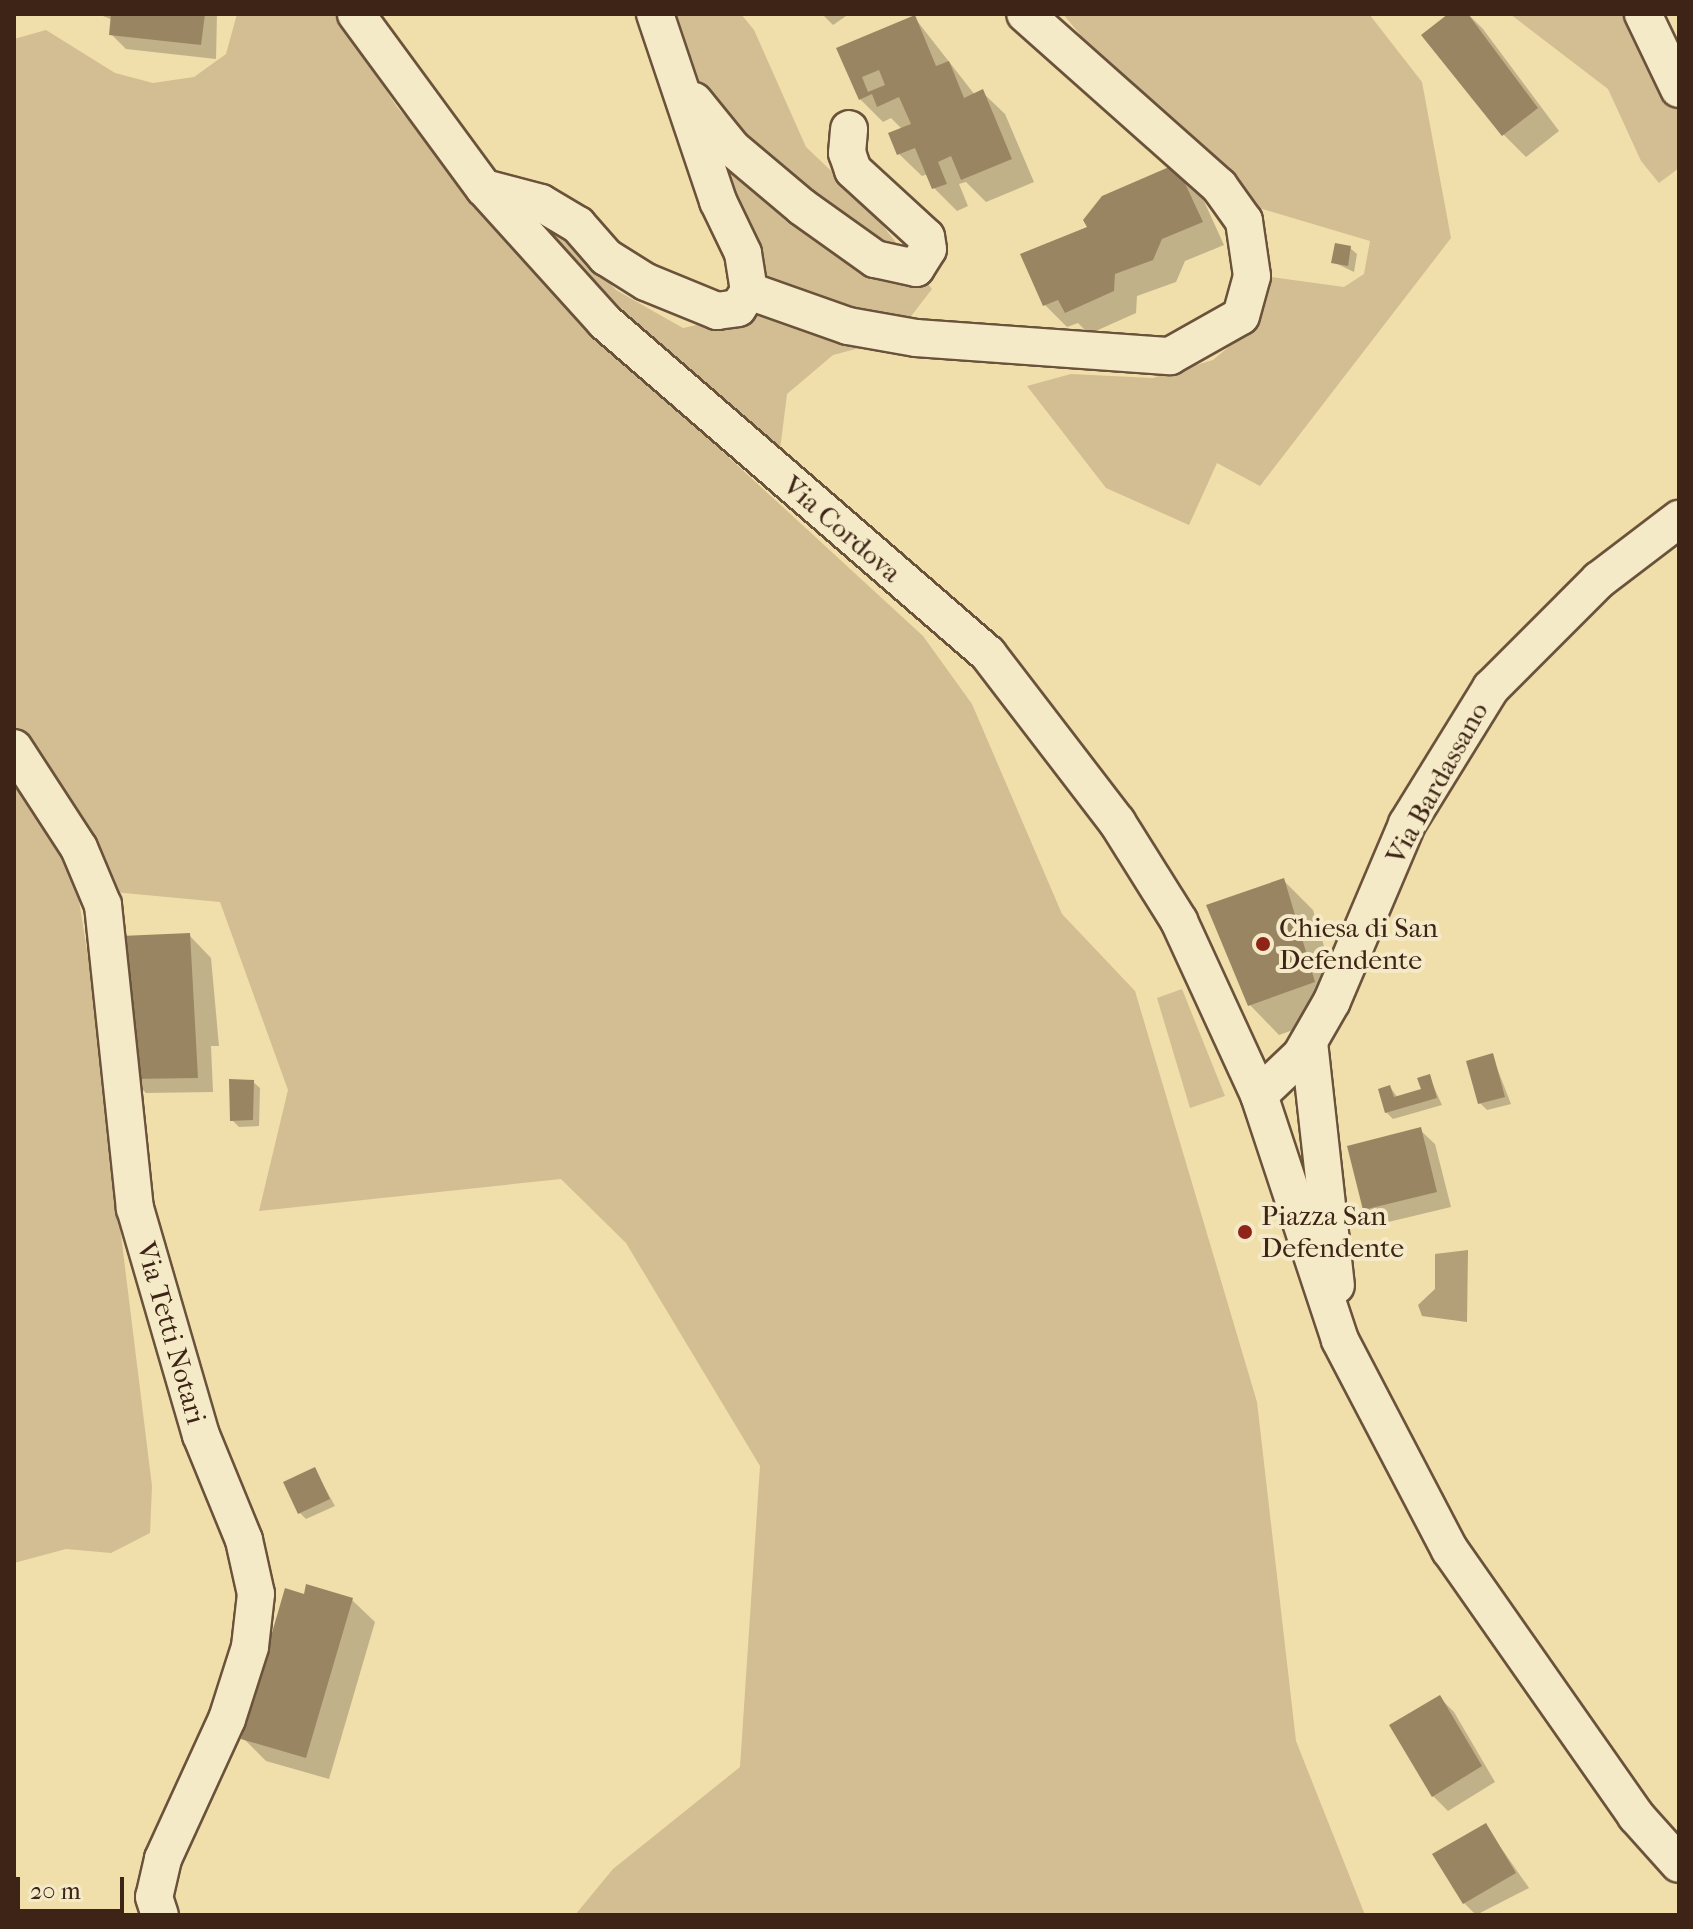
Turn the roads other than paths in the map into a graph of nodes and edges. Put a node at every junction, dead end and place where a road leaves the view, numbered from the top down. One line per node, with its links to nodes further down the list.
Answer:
1 (356, 14): 8 (street, Via Cordova)
2 (655, 14): 5 (street)
3 (1025, 14): 9 (street)
4 (1643, 14): 6 (street)
5 (681, 84): 7 (street); 9 (street)
6 (1679, 89)
7 (849, 129)
8 (484, 188): 9 (street); 13 (street, Via Cordova)
9 (749, 291)
10 (1679, 519): 12 (street, Via Bardassano)
11 (14, 748): 16 (street, Via Tetti Notari)
12 (1309, 1042): 13 (street, Via Bardassano); 14 (street)
13 (1259, 1095): 14 (street, Via Cordova)
14 (1340, 1340): 15 (street)
15 (1679, 1864)
16 (160, 1915)

